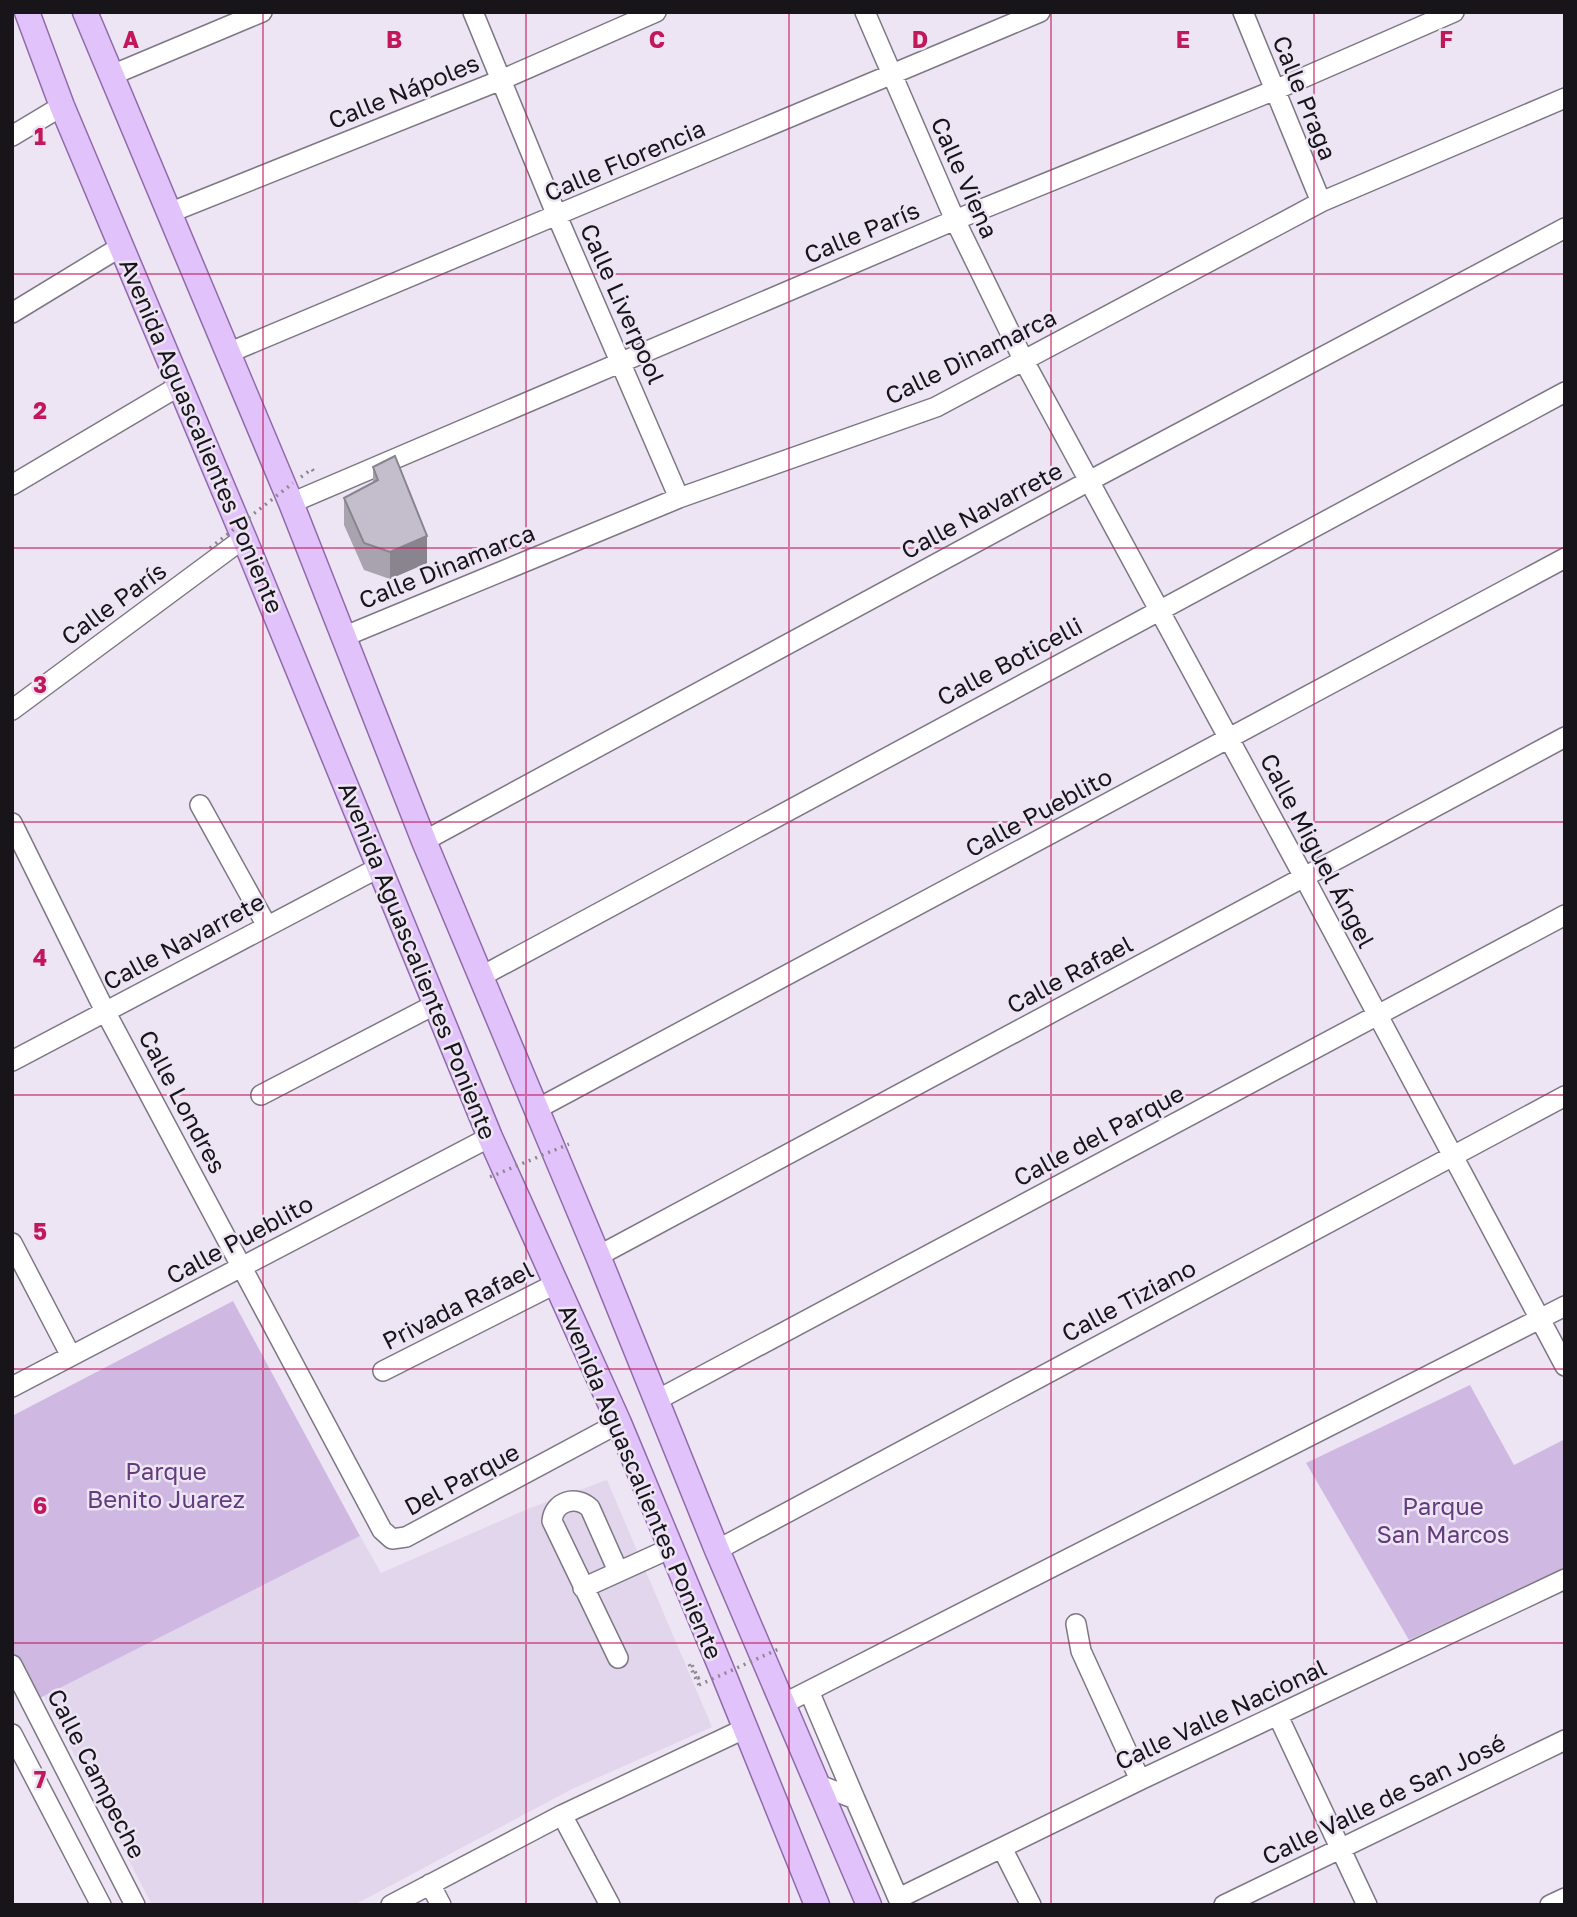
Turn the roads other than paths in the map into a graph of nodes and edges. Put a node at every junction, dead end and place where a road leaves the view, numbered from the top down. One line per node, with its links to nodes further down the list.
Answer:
1 (27, 12): 15 (main road, Avenida Aguascalientes Poniente)
2 (85, 12): 11 (main road, Avenida Aguascalientes Poniente)
3 (262, 12): 11 (street)
4 (473, 12): 12 (street, Calle Liverpool)
5 (656, 12): 12 (street, Calle Nápoles)
6 (865, 12): 10 (street, Calle Viena)
7 (1040, 12): 10 (street, Calle Florencia)
8 (1243, 12): 13 (street, Calle Praga)
9 (1454, 12): 13 (street, Calle París)
10 (892, 74): 19 (street, Calle Florencia); 20 (street, Calle Viena)
11 (111, 75): 18 (main road, Avenida Aguascalientes Poniente)
12 (501, 80): 18 (street, Calle Nápoles); 19 (street, Calle Liverpool)
13 (1275, 90): 17 (street, Calle Praga); 20 (street, Calle París)
14 (1565, 98): 17 (street, Calle Dinamarca)
15 (62, 106): 16 (street); 22 (main road, Avenida Aguascalientes Poniente)
16 (12, 136)
17 (1321, 202): 25 (street, Calle Dinamarca)
18 (169, 213): 24 (main road, Avenida Aguascalientes Poniente)
19 (557, 216): 24 (street, Calle Florencia); 26 (street, Calle Liverpool)
20 (955, 220): 25 (street, Calle Viena); 26 (street, Calle París)
21 (1565, 228): 29 (street, Calle Navarrete)
22 (122, 246): 23 (street); 27 (main road, Avenida Aguascalientes Poniente)
23 (12, 313)
24 (228, 354): 31 (main road, Avenida Aguascalientes Poniente)
25 (1024, 361): 29 (street, Calle Miguel Ángel); 32 (street, Calle Dinamarca)
26 (621, 362): 31 (street, Calle París); 32 (street, Calle Liverpool)
27 (179, 386): 30 (street); 33 (main road, Avenida Aguascalientes Poniente)
28 (1565, 392): 35 (street, Calle Boticelli)
29 (1089, 481): 35 (street, Calle Miguel Ángel); 42 (street, Calle Navarrete)
30 (12, 485)
31 (292, 493): 36 (main road, Avenida Aguascalientes Poniente)
32 (679, 499): 36 (street, Calle Dinamarca)
33 (244, 538): 37 (street, Calle París); 43 (main road, Avenida Aguascalientes Poniente)
34 (1565, 558): 39 (street, Calle Pueblito)
35 (1160, 609): 39 (street, Calle Miguel Ángel); 47 (street, Calle Boticelli)
36 (343, 637): 42 (main road, Avenida Aguascalientes Poniente)
37 (12, 710)
38 (1565, 737): 44 (street, Calle Rafael)
39 (1230, 739): 44 (street, Calle Miguel Ángel); 54 (street, Calle Pueblito)
40 (200, 805): 46 (street)
41 (12, 823): 49 (street, Calle Londres)
42 (424, 841): 47 (main road, Avenida Aguascalientes Poniente)
43 (378, 868): 46 (street, Calle Navarrete); 48 (main road, Avenida Aguascalientes Poniente)
44 (1304, 877): 50 (street, Calle Miguel Ángel); 58 (street, Calle Rafael)
45 (1565, 915): 50 (street, Calle del Parque)
46 (267, 926): 49 (street, Calle Navarrete)
47 (480, 977): 54 (main road, Avenida Aguascalientes Poniente)
48 (436, 1004): 52 (street); 55 (main road, Avenida Aguascalientes Poniente)
49 (105, 1011): 51 (street, Calle Navarrete); 59 (street, Calle Londres)
50 (1377, 1015): 56 (street, Calle Miguel Ángel); 67 (street, Calle del Parque)
51 (12, 1061)
52 (261, 1095)
53 (1565, 1096): 56 (street, Calle Tiziano)
54 (535, 1111): 58 (main road, Avenida Aguascalientes Poniente)
55 (490, 1137): 59 (street, Calle Pueblito); 60 (main road, Avenida Aguascalientes Poniente)
56 (1453, 1156): 62 (street, Calle Miguel Ángel); 71 (street, Calle Tiziano)
57 (12, 1243): 63 (street)
58 (598, 1256): 67 (main road, Avenida Aguascalientes Poniente)
59 (243, 1266): 63 (street, Calle Pueblito); 68 (street, Calle Londres)
60 (555, 1284): 65 (street, Privada Rafael); 69 (main road, Avenida Aguascalientes Poniente)
61 (1565, 1306): 62 (street)
62 (1540, 1320): 64 (street, Calle Miguel Ángel); 78 (street)
63 (71, 1356): 66 (street, Calle Pueblito)
64 (1565, 1366)
65 (383, 1371)
66 (12, 1387)
67 (657, 1400): 71 (main road, Avenida Aguascalientes Poniente)
68 (313, 1402): 69 (street, Del Parque)
69 (618, 1423): 70 (main road, Avenida Aguascalientes Poniente)
70 (671, 1548): 72 (street); 81 (main road, Avenida Aguascalientes Poniente)
71 (717, 1550): 79 (main road, Avenida Aguascalientes Poniente)
72 (618, 1571): 74 (street); 74 (street)
73 (1565, 1579): 80 (street, Calle Valle Nacional)
74 (583, 1588): 76 (street)
75 (1076, 1624): 84 (street)
76 (618, 1658)
77 (12, 1665): 94 (street, Calle Campeche)
78 (809, 1691): 79 (street); 86 (street)
79 (783, 1704): 85 (main road, Avenida Aguascalientes Poniente)
80 (1278, 1716): 84 (street, Calle Valle Nacional); 89 (street)
81 (746, 1728): 87 (street); 98 (main road, Avenida Aguascalientes Poniente)
82 (13, 1738): 93 (street)
83 (1565, 1740): 89 (street, Calle Valle de San José)
84 (1140, 1780): 88 (street, Calle Valle Nacional)
85 (817, 1784): 86 (street); 99 (main road, Avenida Aguascalientes Poniente)
86 (855, 1799): 92 (street)
87 (562, 1815): 90 (street); 97 (street)
88 (1002, 1848): 92 (street, Calle Valle Nacional); 100 (street)
89 (1340, 1849): 101 (street, Calle Valle de San José); 102 (street)
90 (430, 1884): 95 (street); 96 (street)
91 (1565, 1898): 103 (street)
92 (900, 1901)
93 (101, 1905)
94 (135, 1905)
95 (391, 1905)
96 (441, 1905)
97 (610, 1905)
98 (817, 1905)
99 (869, 1905)
100 (1031, 1905)
101 (1224, 1905)
102 (1367, 1905)
103 (1550, 1905)

